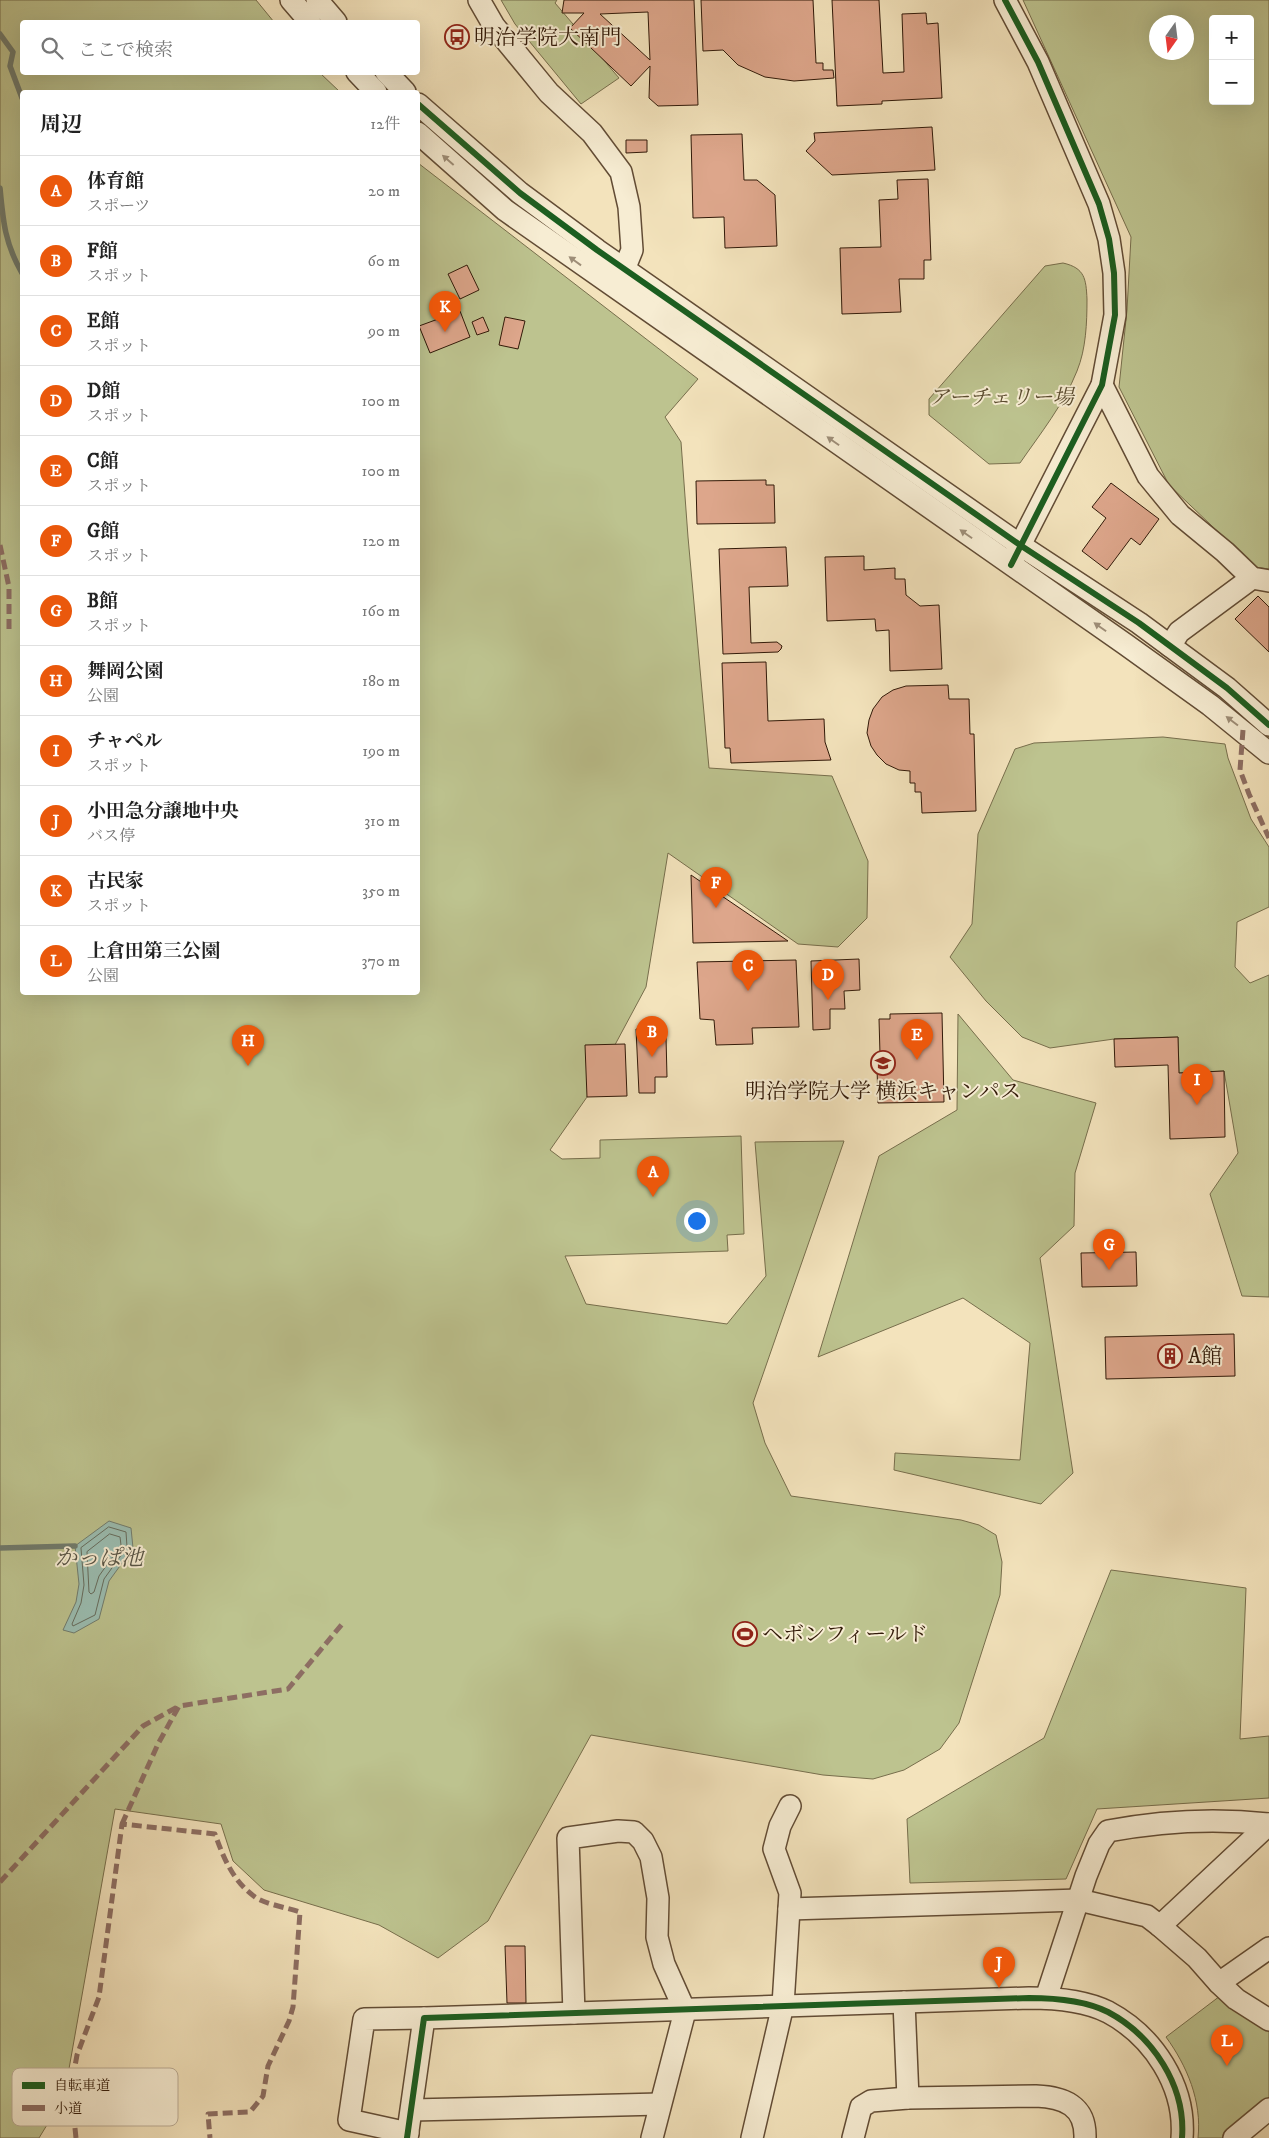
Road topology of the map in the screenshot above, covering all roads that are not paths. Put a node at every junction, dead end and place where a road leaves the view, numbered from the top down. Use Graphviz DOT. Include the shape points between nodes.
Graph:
graph roads {
  1 [pos="291,0"];
  2 [pos="317,0"];
  3 [pos="479,0"];
  4 [pos="1005,0"];
  5 [pos="308,20"];
  6 [pos="334,20"];
  7 [pos="360,75"];
  8 [pos="389,75"];
  9 [pos="374,90"];
  10 [pos="403,90"];
  11 [pos="420,106"];
  12 [pos="420,135"];
  13 [pos="625,270"];
  14 [pos="615,288"];
  15 [pos="1102,385"];
  16 [pos="1020,545"];
  17 [pos="1011,565"];
  18 [pos="1261,580"];
  19 [pos="1170,646"];
  20 [pos="1269,724"];
  21 [pos="1269,753"];
  22 [pos="790,1806"];
  23 [pos="1269,1824"];
  24 [pos="1079,1900"];
  25 [pos="789,1908"];
  26 [pos="1160,1926"];
  27 [pos="1269,1948"];
  28 [pos="1219,1983"];
  29 [pos="1046,1998"];
  30 [pos="904,2002"];
  31 [pos="783,2005"];
  32 [pos="685,2011"];
  33 [pos="574,2013"];
  34 [pos="424,2018"];
  35 [pos="1269,2020"];
  36 [pos="908,2098"];
  37 [pos="660,2104"];
  38 [pos="1269,2109"];
  39 [pos="412,2110"];
  40 [pos="407,2135"];
  41 [pos="652,2138"];
  42 [pos="752,2138"];
  43 [pos="853,2138"];
  44 [pos="1085,2138"];
  45 [pos="1182,2138"];
  46 [pos="1234,2138"];
  1 -- 5 [label="street"];
  2 -- 6 [label="street"];
  3 -- 13 [label="street" via="494,26 525,64 549,93 592,133 621,172 630,207 632,250"];
  4 -- 15 [label="street" via="1038,62 1099,204 1109,239 1115,315"];
  7 -- 9 [label="street"];
  8 -- 10 [label="street"];
  11 -- 13 [label="street" via="520,193"];
  14 -- 12 [label="street, one-way" via="505,210"];
  13 -- 14 [label="street"];
  13 -- 16 [label="street"];
  17 -- 14 [label="street, one-way"];
  15 -- 16 [label="street"];
  15 -- 18 [label="street" via="1148,476 1180,515"];
  16 -- 17 [label="street"];
  16 -- 19 [label="street"];
  21 -- 17 [label="street, one-way" via="1210,705"];
  18 -- 19 [label="street" via="1179,632"];
  19 -- 20 [label="street"];
  22 -- 25 [label="street" via="774,1849 790,1893"];
  23 -- 24 [label="street" via="1203,1821 1108,1831 1099,1844"];
  23 -- 26 [label="street"];
  24 -- 25 [label="street"];
  24 -- 26 [label="street" via="1147,1916"];
  24 -- 29 [label="street"];
  25 -- 31 [label="street"];
  26 -- 28 [label="street" via="1197,1958"];
  27 -- 28 [label="street"];
  28 -- 35 [label="street" via="1236,1999"];
  29 -- 30 [label="street"];
  29 -- 45 [label="street" via="1078,2002 1107,2012 1133,2029 1164,2064 1173,2081 1182,2117"];
  30 -- 31 [label="street"];
  30 -- 36 [label="street"];
  31 -- 32 [label="street"];
  31 -- 42 [label="street"];
  32 -- 33 [label="street"];
  32 -- 33 [label="street" via="664,1964 657,1938 658,1898 651,1857 634,1832 618,1831 568,1838"];
  32 -- 37 [label="street"];
  33 -- 34 [label="street"];
  34 -- 39 [label="street"];
  34 -- 40 [label="street" via="364,2018 349,2120"];
  36 -- 43 [label="street" via="871,2101 861,2107"];
  36 -- 44 [label="street" via="1052,2096 1076,2108"];
  37 -- 39 [label="street"];
  37 -- 41 [label="street"];
  38 -- 46 [label="street"];
  39 -- 40 [label="street"];
}
